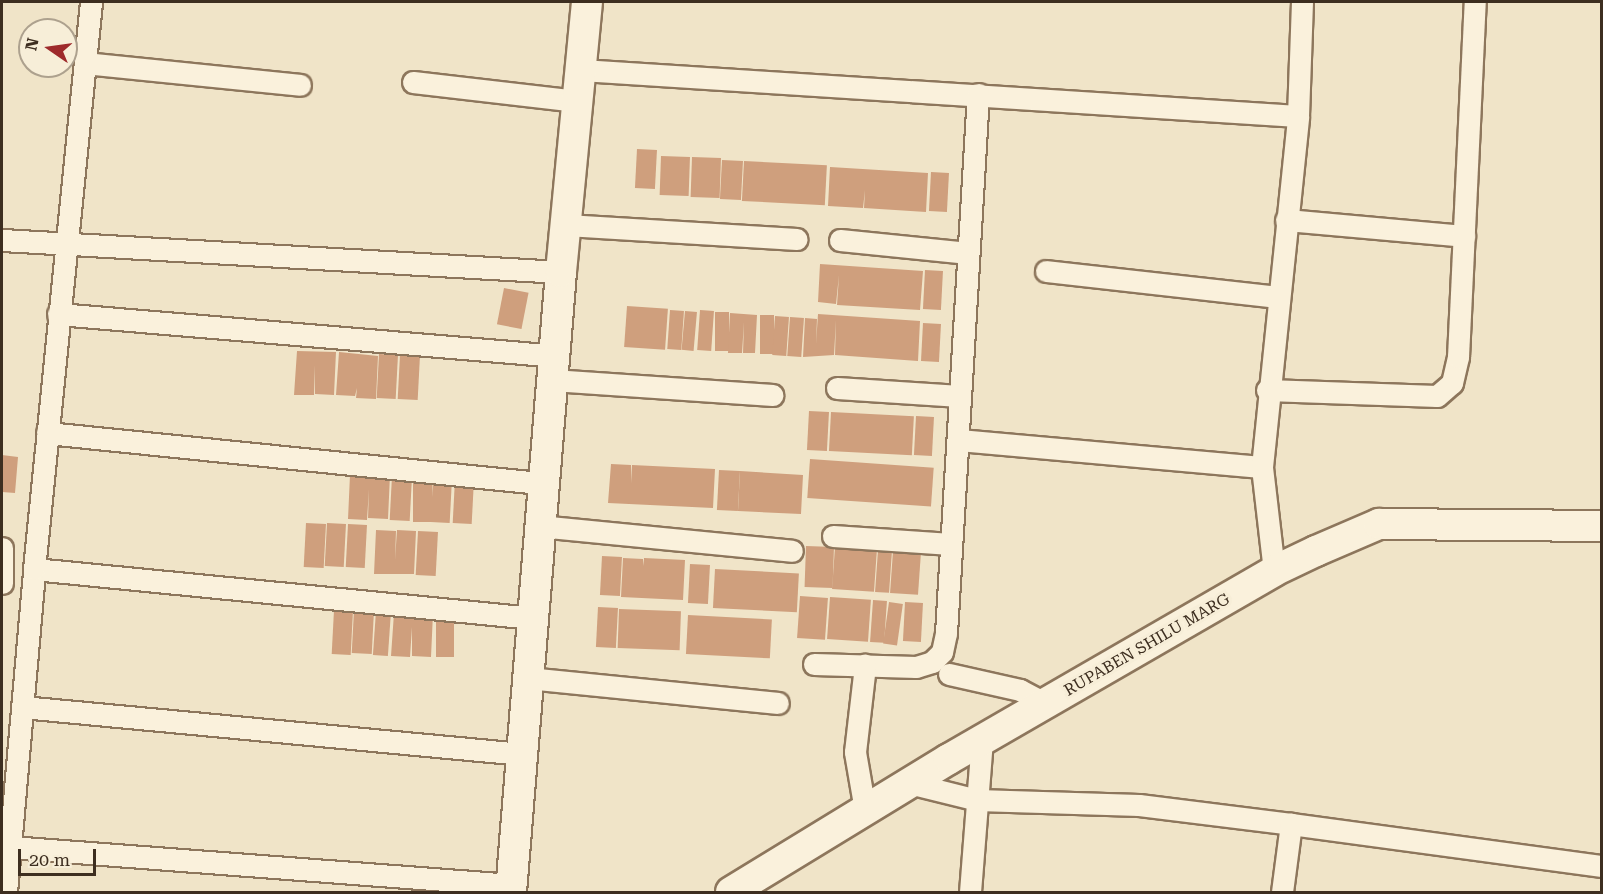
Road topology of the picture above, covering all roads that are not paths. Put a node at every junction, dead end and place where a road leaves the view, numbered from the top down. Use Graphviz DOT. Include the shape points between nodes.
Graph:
graph roads {
  1 [pos="91,2"];
  2 [pos="587,2"];
  3 [pos="1302,2"];
  4 [pos="1475,2"];
  5 [pos="85,63"];
  6 [pos="580,70"];
  7 [pos="412,82"];
  8 [pos="300,85"];
  9 [pos="978,94"];
  10 [pos="577,101"];
  11 [pos="1298,116"];
  12 [pos="1286,220"];
  13 [pos="566,225"];
  14 [pos="1464,236"];
  15 [pos="797,239"];
  16 [pos="2,240"];
  17 [pos="840,240"];
  18 [pos="65,244"];
  19 [pos="968,253"];
  20 [pos="1046,271"];
  21 [pos="561,272"];
  22 [pos="1277,297"];
  23 [pos="58,314"];
  24 [pos="553,368"];
  25 [pos="837,388"];
  26 [pos="1267,390"];
  27 [pos="772,395"];
  28 [pos="960,396"];
  29 [pos="47,433"];
  30 [pos="958,440"];
  31 [pos="1262,467"];
  32 [pos="543,483"];
  33 [pos="1602,525"];
  34 [pos="539,526"];
  35 [pos="833,536"];
  36 [pos="951,544"];
  37 [pos="2,548"];
  38 [pos="792,551"];
  39 [pos="34,569"];
  40 [pos="1274,571"];
  41 [pos="2,583"];
  42 [pos="532,618"];
  43 [pos="814,664"];
  44 [pos="865,665"];
  45 [pos="949,674"];
  46 [pos="528,678"];
  47 [pos="778,703"];
  48 [pos="1046,704"];
  49 [pos="22,707"];
  50 [pos="982,740"];
  51 [pos="522,754"];
  52 [pos="909,783"];
  53 [pos="977,800"];
  54 [pos="865,810"];
  55 [pos="1291,824"];
  56 [pos="10,846"];
  57 [pos="1602,866"];
  58 [pos="511,889"];
  59 [pos="740,890"];
  60 [pos="6,892"];
  61 [pos="970,892"];
  62 [pos="1282,892"];
  1 -- 5 [label="street"];
  2 -- 6 [label="street"];
  3 -- 11 [label="street"];
  4 -- 14 [label="street"];
  5 -- 8 [label="street"];
  5 -- 18 [label="street"];
  6 -- 9 [label="street"];
  6 -- 10 [label="street"];
  7 -- 10 [label="street"];
  9 -- 11 [label="street"];
  9 -- 19 [label="street"];
  10 -- 13 [label="street"];
  11 -- 12 [label="street"];
  12 -- 14 [label="street"];
  12 -- 22 [label="street"];
  13 -- 15 [label="street"];
  13 -- 21 [label="street"];
  14 -- 26 [label="street" via="1458,357 1452,383 1437,396"];
  16 -- 18 [label="street"];
  17 -- 19 [label="street"];
  18 -- 21 [label="street"];
  18 -- 23 [label="street"];
  19 -- 28 [label="street"];
  20 -- 22 [label="street"];
  21 -- 24 [label="street"];
  22 -- 26 [label="street"];
  23 -- 24 [label="street"];
  23 -- 29 [label="street"];
  24 -- 27 [label="street"];
  24 -- 32 [label="street"];
  25 -- 28 [label="street"];
  26 -- 31 [label="street"];
  28 -- 30 [label="street"];
  29 -- 32 [label="street"];
  29 -- 39 [label="street"];
  30 -- 31 [label="street"];
  30 -- 36 [label="street"];
  31 -- 40 [label="street"];
  32 -- 34 [label="street"];
  33 -- 40 [label="street, RUPABEN SHILU MARG" via="1379,524"];
  34 -- 38 [label="street"];
  34 -- 42 [label="street"];
  35 -- 36 [label="street"];
  36 -- 44 [label="street" via="942,652 932,662 916,667"];
  37 -- 41 [label="street"];
  39 -- 42 [label="street"];
  39 -- 49 [label="street"];
  40 -- 48 [label="street, RUPABEN SHILU MARG"];
  42 -- 46 [label="street"];
  43 -- 44 [label="street"];
  44 -- 54 [label="street" via="855,752"];
  45 -- 48 [label="street" via="1020,690"];
  46 -- 47 [label="street"];
  46 -- 51 [label="street"];
  48 -- 50 [label="street, RUPABEN SHILU MARG"];
  49 -- 51 [label="street"];
  49 -- 56 [label="street"];
  50 -- 52 [label="street, RUPABEN SHILU MARG"];
  50 -- 53 [label="street"];
  51 -- 58 [label="street"];
  52 -- 53 [label="street"];
  52 -- 54 [label="street, RUPABEN SHILU MARG"];
  53 -- 55 [label="street" via="1139,805"];
  53 -- 61 [label="street"];
  54 -- 59 [label="street, RUPABEN SHILU MARG"];
  55 -- 57 [label="street"];
  55 -- 62 [label="street"];
  56 -- 58 [label="street"];
  56 -- 60 [label="street"];
}
